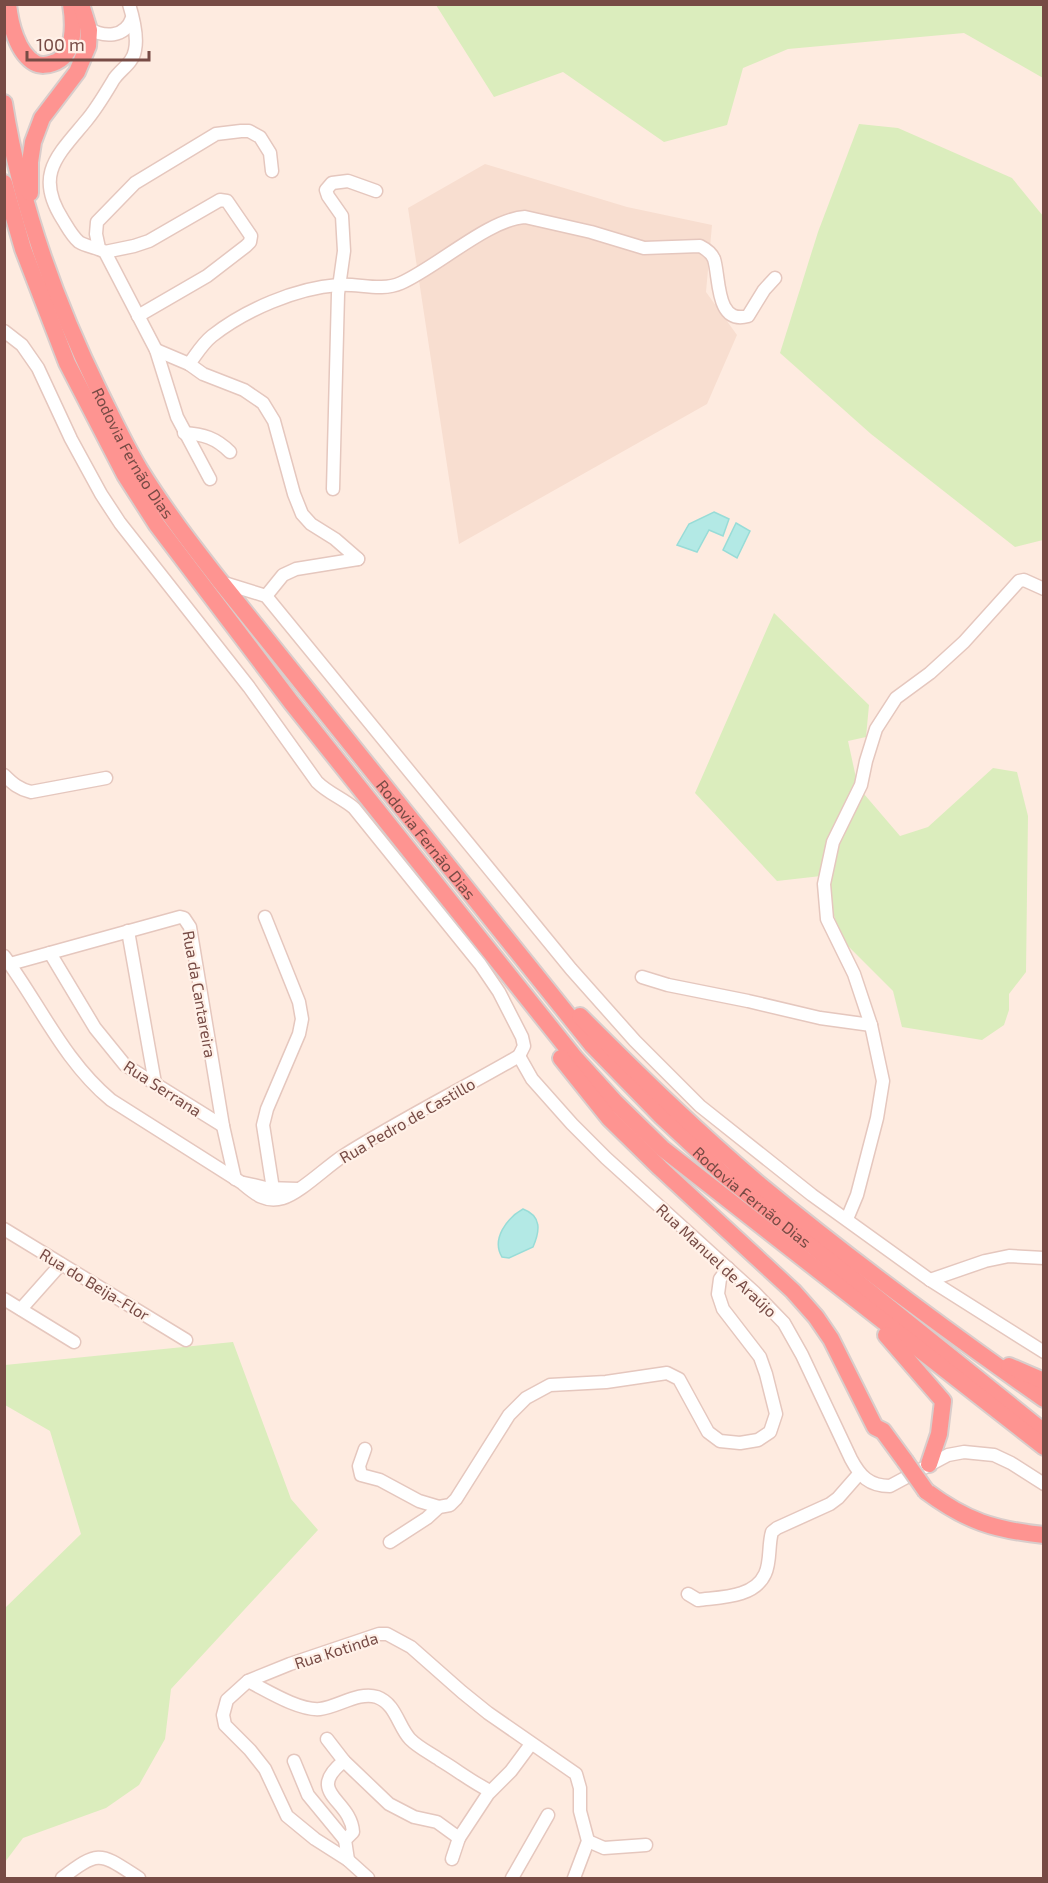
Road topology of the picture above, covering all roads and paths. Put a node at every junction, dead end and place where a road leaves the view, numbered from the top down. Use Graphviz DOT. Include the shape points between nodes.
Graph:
graph roads {
  1 [pos="8,4"];
  2 [pos="71,4"];
  3 [pos="81,4"];
  4 [pos="129,4"];
  5 [pos="132,18"];
  6 [pos="88,28"];
  7 [pos="4,103"];
  8 [pos="272,171"];
  9 [pos="4,183"];
  10 [pos="376,191"];
  11 [pos="27,209"];
  12 [pos="102,250"];
  13 [pos="775,278"];
  14 [pos="340,284"];
  15 [pos="138,316"];
  16 [pos="4,331"];
  17 [pos="156,350"];
  18 [pos="189,364"];
  19 [pos="184,433"];
  20 [pos="230,452"];
  21 [pos="210,479"];
  22 [pos="333,489"];
  23 [pos="220,581"];
  24 [pos="1044,589"];
  25 [pos="266,596"];
  26 [pos="4,775"];
  27 [pos="106,778"];
  28 [pos="450,901"];
  29 [pos="265,917"];
  30 [pos="128,931"];
  31 [pos="50,954"];
  32 [pos="7,960"];
  33 [pos="525,962"];
  34 [pos="642,977"];
  35 [pos="871,1025"];
  36 [pos="519,1056"];
  37 [pos="563,1060"];
  38 [pos="155,1083"];
  39 [pos="628,1114"];
  40 [pos="223,1126"];
  41 [pos="239,1181"];
  42 [pos="273,1189"];
  43 [pos="298,1189"];
  44 [pos="847,1220"];
  45 [pos="4,1229"];
  46 [pos="1044,1258"];
  47 [pos="62,1264"];
  48 [pos="728,1268"];
  49 [pos="930,1280"];
  50 [pos="4,1299"];
  51 [pos="858,1303"];
  52 [pos="21,1309"];
  53 [pos="186,1340"];
  54 [pos="74,1342"];
  55 [pos="1044,1352"];
  56 [pos="989,1360"];
  57 [pos="1044,1381"];
  58 [pos="1044,1399"];
  59 [pos="1044,1432"];
  60 [pos="1044,1448"];
  61 [pos="365,1449"];
  62 [pos="929,1464"];
  63 [pos="859,1474"];
  64 [pos="1044,1484"];
  65 [pos="439,1508"];
  66 [pos="1044,1534"];
  67 [pos="390,1542"];
  68 [pos="688,1594"];
  69 [pos="248,1681"];
  70 [pos="327,1739"];
  71 [pos="531,1744"];
  72 [pos="294,1761"];
  73 [pos="344,1761"];
  74 [pos="490,1791"];
  75 [pos="548,1815"];
  76 [pos="459,1838"];
  77 [pos="345,1840"];
  78 [pos="588,1841"];
  79 [pos="646,1845"];
  80 [pos="452,1859"];
  81 [pos="348,1860"];
  82 [pos="62,1878"];
  83 [pos="139,1878"];
  84 [pos="368,1878"];
  85 [pos="514,1878"];
  86 [pos="574,1878"];
  1 -- 2 [label="highway" via="12,25 25,53 36,64 46,65 57,62 69,47"];
  3 -- 6 [label="highway"];
  4 -- 5 [label="street"];
  5 -- 6 [label="street" via="127,28 114,34 98,34"];
  5 -- 12 [label="street" via="136,42 133,57 55,160 49,177 52,201 72,235 84,245"];
  6 -- 11 [label="highway" via="84,58 42,118 33,142"];
  7 -- 11 [label="highway, Rodovia Fernão Dias"];
  8 -- 12 [label="street" via="270,153 261,137 241,130 216,134 135,183 97,222 96,234"];
  9 -- 28 [label="highway, Rodovia Fernão Dias" via="23,249 63,352 125,476 157,525 291,702"];
  10 -- 14 [label="street" via="343,180 332,183 327,190 342,216"];
  11 -- 23 [label="highway, Rodovia Fernão Dias" via="81,356 112,417 170,516"];
  12 -- 15 [label="street"];
  12 -- 15 [label="street" via="149,241 220,200 227,201 251,236 246,246 207,276"];
  13 -- 14 [label="street" via="748,316 741,318 723,304 714,258 700,246 644,248 525,218 503,222 393,286"];
  14 -- 18 [label="street" via="294,293 259,308 212,336"];
  14 -- 22 [label="street"];
  15 -- 17 [label="street"];
  16 -- 36 [label="street" via="21,345 38,368 71,439 120,523 249,687 317,782 354,808 480,964 522,1037 524,1046"];
  17 -- 18 [label="street"];
  17 -- 19 [label="street"];
  18 -- 25 [label="street" via="262,403 274,421 302,514 358,559 296,569 284,575"];
  19 -- 20 [label="street" via="208,436"];
  19 -- 21 [label="street"];
  23 -- 25 [label="street"];
  23 -- 33 [label="highway, Rodovia Fernão Dias"];
  24 -- 35 [label="street" via="1019,581 964,642 896,698 876,729 861,785 833,842 824,884 827,919 854,974"];
  25 -- 44 [label="street" via="634,1041 700,1106"];
  26 -- 27 [label="street" via="14,785 31,792"];
  28 -- 37 [label="highway" via="488,966"];
  28 -- 39 [label="highway, Rodovia Fernão Dias" via="575,1058"];
  29 -- 42 [label="street" via="302,1019 263,1125"];
  30 -- 31 [label="street, Rua da Cantareira"];
  30 -- 38 [label="street"];
  30 -- 40 [label="street, Rua da Cantareira" via="180,917 188,922"];
  31 -- 32 [label="street, Rua da Cantareira"];
  31 -- 38 [label="street, Rua Serrana" via="116,1055 130,1070"];
  32 -- 41 [label="street" via="56,1038 95,1087"];
  33 -- 56 [label="highway" via="759,1184 899,1295"];
  33 -- 59 [label="highway, Rodovia Fernão Dias" via="591,1045 723,1174"];
  34 -- 35 [label="street" via="820,1018"];
  35 -- 44 [label="street" via="883,1091"];
  36 -- 43 [label="street, Rua Pedro de Castillo" via="344,1155"];
  36 -- 48 [label="street, Rua Manuel de Araújo" via="532,1079 572,1124"];
  37 -- 39 [label="highway"];
  37 -- 66 [label="highway, bridge" via="609,1118 816,1317 831,1339 874,1427 883,1431 926,1491 975,1521 1020,1533"];
  38 -- 40 [label="street, Rua Serrana"];
  39 -- 51 [label="highway, Rodovia Fernão Dias" via="662,1148"];
  40 -- 41 [label="street, Rua da Cantareira"];
  41 -- 42 [label="street"];
  41 -- 43 [label="street, Rua Pedro de Castillo" via="255,1195 274,1200"];
  42 -- 43 [label="street"];
  44 -- 49 [label="street"];
  45 -- 47 [label="street, Rua do Beija-Flor"];
  46 -- 49 [label="street" via="1009,1256"];
  47 -- 52 [label="street"];
  47 -- 53 [label="street, Rua do Beija-Flor"];
  48 -- 63 [label="street, Rua Manuel de Araújo" via="784,1323"];
  48 -- 65 [label="street" via="720,1279 718,1294 723,1309 759,1357 766,1374 776,1414 770,1432 758,1440 720,1441 708,1432 679,1379 667,1373 550,1385 526,1398 509,1415 456,1499"];
  49 -- 55 [label="street"];
  50 -- 52 [label="street"];
  51 -- 60 [label="highway, Rodovia Fernão Dias"];
  51 -- 62 [label="highway" via="943,1401 939,1434"];
  52 -- 54 [label="street"];
  56 -- 57 [label="highway"];
  56 -- 58 [label="highway"];
  61 -- 65 [label="street" via="359,1466 361,1475"];
  62 -- 63 [label="street" via="890,1486 873,1484"];
  62 -- 64 [label="street" via="964,1452 994,1455"];
  63 -- 68 [label="street" via="830,1504 772,1532 765,1574 752,1589 698,1600"];
  65 -- 67 [label="street"];
  69 -- 71 [label="street, Rua Kotinda" via="387,1634 411,1647"];
  69 -- 74 [label="street" via="310,1709 336,1705 361,1695 377,1697 395,1712 403,1730 420,1747"];
  69 -- 81 [label="street, Rua Kotinda" via="224,1704 225,1725 265,1769 287,1816"];
  70 -- 73 [label="street"];
  71 -- 74 [label="street"];
  71 -- 78 [label="street, Rua Kotinda" via="576,1774"];
  72 -- 77 [label="street" via="308,1795"];
  73 -- 76 [label="street" via="390,1804 414,1817 437,1822"];
  73 -- 77 [label="street" via="334,1769 327,1788 351,1821 353,1832"];
  74 -- 76 [label="street"];
  75 -- 85 [label="street"];
  76 -- 80 [label="street"];
  77 -- 81 [label="street"];
  78 -- 79 [label="street" via="604,1848"];
  78 -- 86 [label="street"];
  81 -- 84 [label="street, Rua Kotinda"];
  82 -- 83 [label="street" via="85,1860 96,1857 114,1862"];
}
